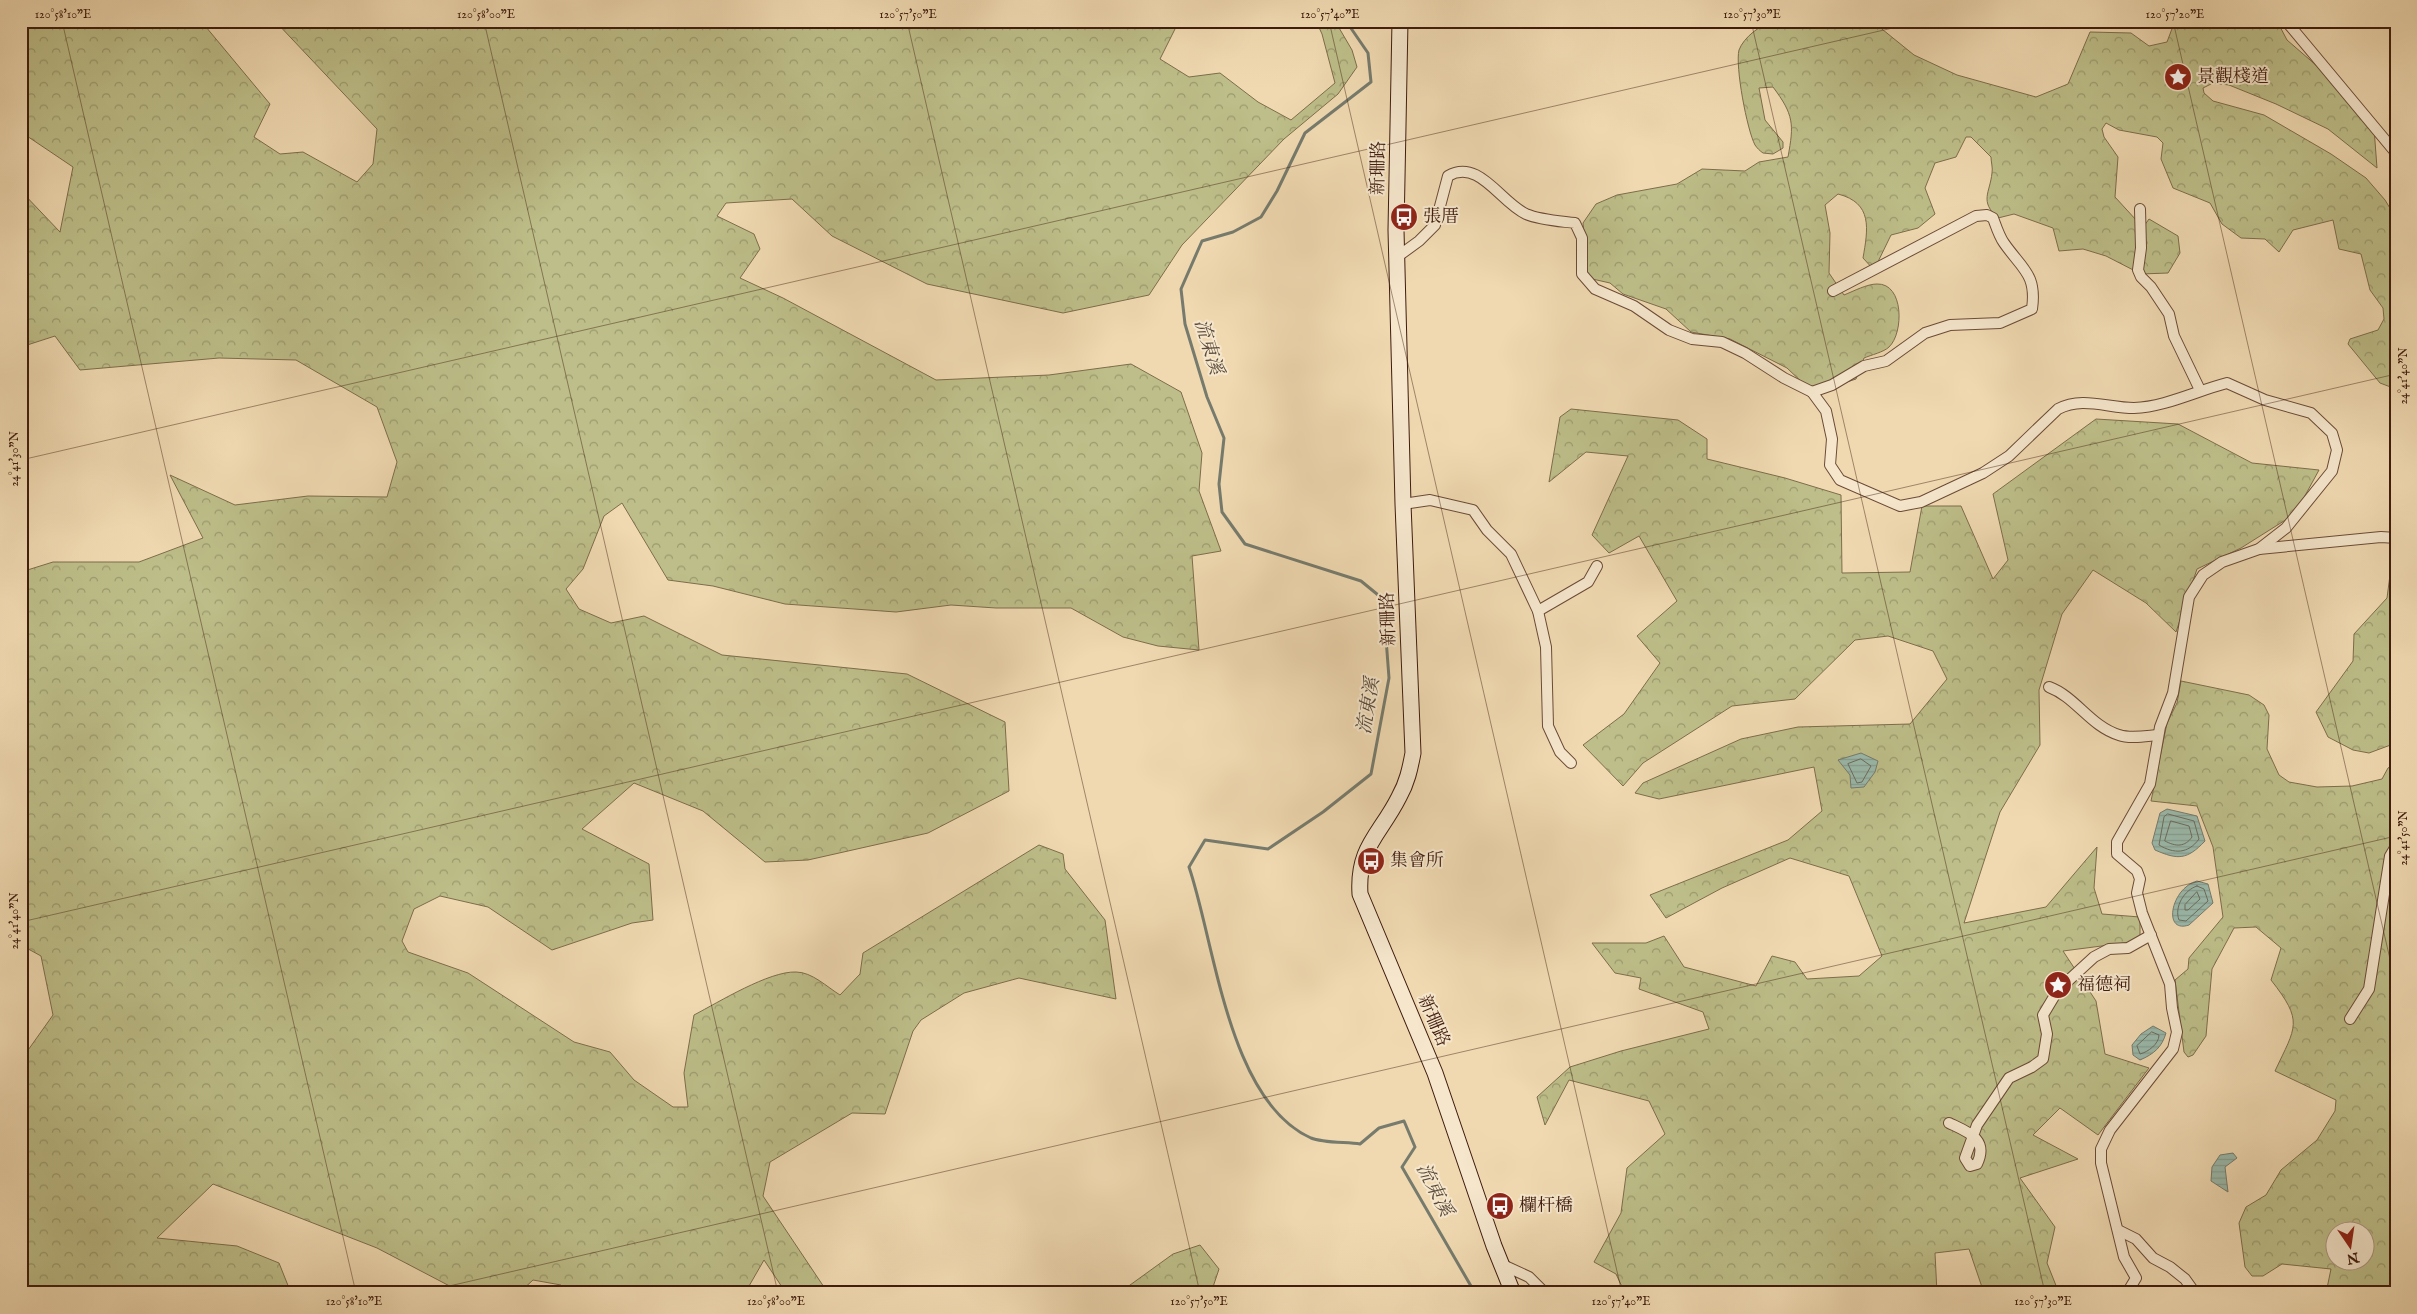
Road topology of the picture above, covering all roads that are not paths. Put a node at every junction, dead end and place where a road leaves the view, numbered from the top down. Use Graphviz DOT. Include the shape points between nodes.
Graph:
graph roads {
  1 [pos="1400,21"];
  2 [pos="2286,21"];
  3 [pos="2396,153"];
  4 [pos="2140,209"];
  5 [pos="1397,257"];
  6 [pos="1833,291"];
  7 [pos="2200,390"];
  8 [pos="1812,392"];
  9 [pos="1403,504"];
  10 [pos="2396,538"];
  11 [pos="2258,549"];
  12 [pos="1597,566"];
  13 [pos="1538,611"];
  14 [pos="2049,687"];
  15 [pos="2158,735"];
  16 [pos="1571,763"];
  17 [pos="2396,846"];
  18 [pos="2151,935"];
  19 [pos="2350,1019"];
  20 [pos="1949,1123"];
  21 [pos="2120,1231"];
  22 [pos="1503,1265"];
  23 [pos="1513,1293"];
  24 [pos="1545,1293"];
  25 [pos="2127,1293"];
  26 [pos="2195,1293"];
  1 -- 5 [label="street, 新珊路"];
  2 -- 3 [label="street"];
  4 -- 7 [label="street" via="2138,270 2168,314 2174,336"];
  5 -- 8 [label="street" via="1435,225 1448,176 1456,171 1471,172 1527,214 1575,223 1582,238 1582,274 1596,289 1634,306 1669,330 1692,339 1722,342 1746,353"];
  5 -- 9 [label="street, 新珊路"];
  6 -- 8 [label="street" via="1976,216 1987,215 1993,218 2003,241 2030,276 2034,297 2032,309 2000,323 1950,325 1925,333 1886,361 1864,366 1832,385"];
  7 -- 8 [label="street" via="2159,404 2133,408 2080,402 2067,404 2009,456 1983,473 1921,502 1900,506 1840,480 1830,465 1832,439 1826,411"];
  7 -- 11 [label="street" via="2226,383 2265,400 2311,413 2336,440 2332,471 2286,528"];
  9 -- 13 [label="street" via="1430,500 1473,510 1511,554"];
  9 -- 22 [label="street, 新珊路" via="1413,753 1409,775 1399,798 1362,858 1358,874 1360,894 1435,1074"];
  10 -- 11 [label="street"];
  11 -- 15 [label="street" via="2222,562 2195,584 2189,597 2173,693"];
  12 -- 13 [label="street" via="1588,582"];
  13 -- 16 [label="street" via="1546,648 1548,726 1560,752"];
  14 -- 15 [label="street" via="2070,698 2096,724 2120,736"];
  15 -- 18 [label="street" via="2150,784 2117,842 2117,854 2140,879 2137,893"];
  17 -- 19 [label="street" via="2390,856 2369,989"];
  18 -- 20 [label="street" via="2128,948 2109,949 2094,957 2058,990 2043,1015 2047,1034 2043,1059 2009,1078 1974,1134"];
  18 -- 21 [label="street" via="2170,984 2177,1032 2173,1050 2110,1130 2101,1149 2101,1163"];
  21 -- 25 [label="street" via="2124,1257 2136,1278"];
  21 -- 26 [label="street" via="2136,1239 2153,1258 2186,1279"];
  22 -- 23 [label="street, 新珊路"];
  22 -- 24 [label="street" via="1529,1277"];
}
